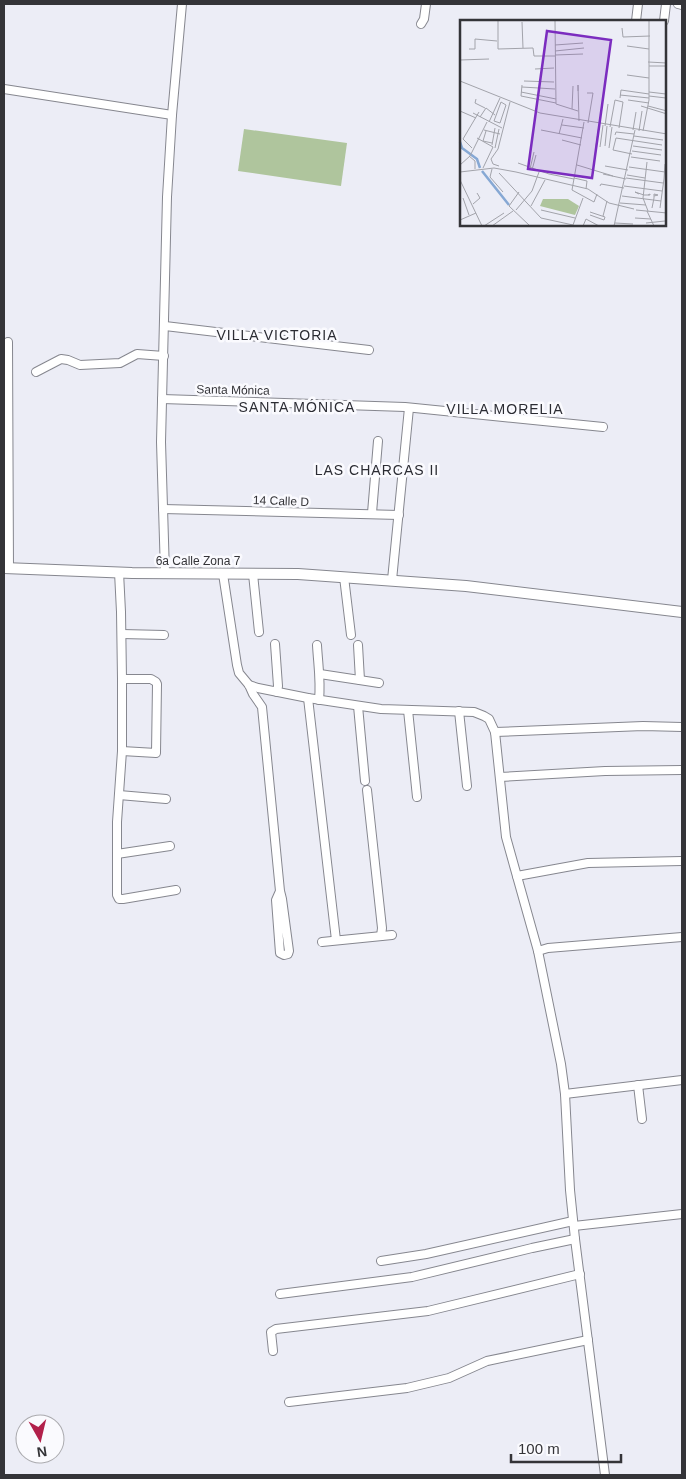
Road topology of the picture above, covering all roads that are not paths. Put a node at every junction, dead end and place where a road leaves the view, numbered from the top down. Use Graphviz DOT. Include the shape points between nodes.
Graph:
graph roads {
  1 [pos="182,4"];
  2 [pos="426,4"];
  3 [pos="638,4"];
  4 [pos="666,4"];
  5 [pos="678,4"];
  6 [pos="682,5"];
  7 [pos="636,20"];
  8 [pos="664,20"];
  9 [pos="421,24"];
  10 [pos="4,89"];
  11 [pos="172,115"];
  12 [pos="165,326"];
  13 [pos="8,342"];
  14 [pos="369,350"];
  15 [pos="164,356"];
  16 [pos="36,372"];
  17 [pos="162,399"];
  18 [pos="409,408"];
  19 [pos="603,427"];
  20 [pos="378,441"];
  21 [pos="163,509"];
  22 [pos="372,513"];
  23 [pos="399,515"];
  24 [pos="6,568"];
  25 [pos="119,572"];
  26 [pos="165,573"];
  27 [pos="223,574"];
  28 [pos="253,574"];
  29 [pos="344,577"];
  30 [pos="392,580"];
  31 [pos="682,612"];
  32 [pos="259,632"];
  33 [pos="122,634"];
  34 [pos="164,635"];
  35 [pos="351,635"];
  36 [pos="275,644"];
  37 [pos="317,645"];
  38 [pos="358,645"];
  39 [pos="320,674"];
  40 [pos="122,679"];
  41 [pos="360,680"];
  42 [pos="378,683"];
  43 [pos="249,685"];
  44 [pos="277,692"];
  45 [pos="308,698"];
  46 [pos="319,700"];
  47 [pos="358,706"];
  48 [pos="408,710"];
  49 [pos="459,711"];
  50 [pos="682,728"];
  51 [pos="495,732"];
  52 [pos="122,751"];
  53 [pos="682,770"];
  54 [pos="500,776"];
  55 [pos="365,781"];
  56 [pos="467,786"];
  57 [pos="367,790"];
  58 [pos="119,795"];
  59 [pos="417,798"];
  60 [pos="166,799"];
  61 [pos="170,846"];
  62 [pos="117,854"];
  63 [pos="682,861"];
  64 [pos="517,876"];
  65 [pos="176,890"];
  66 [pos="280,891"];
  67 [pos="392,935"];
  68 [pos="382,936"];
  69 [pos="682,937"];
  70 [pos="336,940"];
  71 [pos="322,942"];
  72 [pos="538,951"];
  73 [pos="682,1080"];
  74 [pos="638,1085"];
  75 [pos="565,1094"];
  76 [pos="642,1119"];
  77 [pos="682,1214"];
  78 [pos="573,1224"];
  79 [pos="575,1239"];
  80 [pos="381,1261"];
  81 [pos="580,1274"];
  82 [pos="280,1294"];
  83 [pos="588,1340"];
  84 [pos="273,1351"];
  85 [pos="289,1402"];
  86 [pos="605,1475"];
  1 -- 11 [label="street"];
  2 -- 9 [label="street"];
  3 -- 7 [label="street"];
  4 -- 8 [label="street"];
  5 -- 6 [label="street"];
  10 -- 11 [label="street"];
  11 -- 12 [label="street"];
  12 -- 14 [label="street"];
  12 -- 15 [label="street"];
  13 -- 24 [label="street"];
  15 -- 16 [label="street" via="137,354 120,363 80,365 60,359"];
  15 -- 17 [label="street"];
  17 -- 18 [label="street, Santa Mónica"];
  17 -- 21 [label="street"];
  18 -- 19 [label="street, Santa Mónica"];
  18 -- 23 [label="street"];
  20 -- 22 [label="street"];
  21 -- 22 [label="street, 14 Calle D"];
  21 -- 26 [label="street"];
  22 -- 23 [label="street, 14 Calle D"];
  23 -- 30 [label="street"];
  24 -- 25 [label="street, 6a Calle Zona 7"];
  25 -- 26 [label="street, 6a Calle Zona 7"];
  25 -- 33 [label="street"];
  26 -- 27 [label="street, 6a Calle Zona 7"];
  27 -- 28 [label="street, 6a Calle Zona 7"];
  27 -- 43 [label="street" via="237,665"];
  28 -- 29 [label="street, 6a Calle Zona 7"];
  28 -- 32 [label="street"];
  29 -- 30 [label="street, 6a Calle Zona 7"];
  29 -- 35 [label="street"];
  30 -- 31 [label="street, 6a Calle Zona 7"];
  33 -- 34 [label="street"];
  33 -- 40 [label="street"];
  36 -- 44 [label="street"];
  37 -- 39 [label="street"];
  38 -- 41 [label="street"];
  39 -- 41 [label="street"];
  39 -- 46 [label="street"];
  40 -- 52 [label="street"];
  40 -- 52 [label="street" via="151,679 157,684 156,753"];
  41 -- 42 [label="street"];
  43 -- 44 [label="street"];
  43 -- 66 [label="street" via="262,707"];
  44 -- 45 [label="street"];
  45 -- 46 [label="street"];
  45 -- 70 [label="street"];
  46 -- 47 [label="street"];
  47 -- 48 [label="street"];
  47 -- 55 [label="street"];
  48 -- 49 [label="street"];
  48 -- 59 [label="street"];
  49 -- 51 [label="street" via="484,716"];
  49 -- 56 [label="street"];
  50 -- 51 [label="street" via="643,726"];
  51 -- 54 [label="street"];
  52 -- 58 [label="street"];
  53 -- 54 [label="street"];
  54 -- 64 [label="street" via="505,830"];
  57 -- 68 [label="street"];
  58 -- 60 [label="street"];
  58 -- 62 [label="street"];
  61 -- 62 [label="street"];
  62 -- 65 [label="street" via="116,888 119,898 123,900"];
  63 -- 64 [label="street" via="588,863"];
  64 -- 72 [label="street"];
  66 -- 66 [label="street" via="276,900 280,953 284,955 289,951"];
  67 -- 68 [label="street"];
  68 -- 70 [label="street"];
  69 -- 72 [label="street"];
  70 -- 71 [label="street"];
  72 -- 75 [label="street"];
  73 -- 74 [label="street"];
  74 -- 75 [label="street"];
  74 -- 76 [label="street"];
  75 -- 78 [label="street"];
  77 -- 78 [label="street"];
  78 -- 79 [label="street"];
  78 -- 80 [label="street"];
  79 -- 81 [label="street"];
  79 -- 82 [label="street" via="412,1277"];
  81 -- 83 [label="street"];
  81 -- 84 [label="street" via="428,1311 276,1329 271,1332"];
  83 -- 85 [label="street" via="487,1361 449,1378 407,1388"];
  83 -- 86 [label="street"];
}
